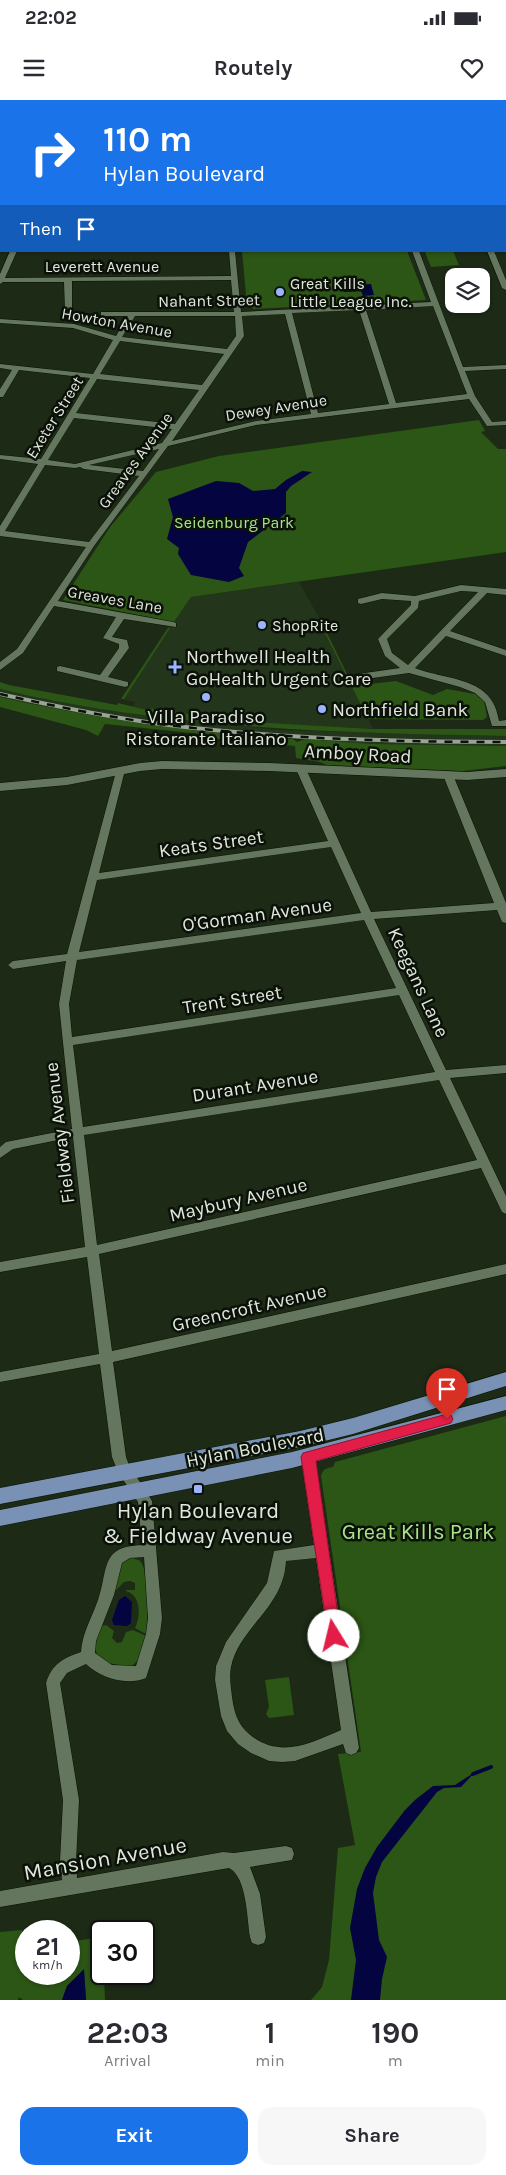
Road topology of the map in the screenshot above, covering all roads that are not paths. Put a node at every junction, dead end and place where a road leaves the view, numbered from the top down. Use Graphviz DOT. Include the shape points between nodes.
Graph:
graph roads {
  1 [pos="14,252"];
  2 [pos="232,252"];
  3 [pos="415,252"];
  4 [pos="490,252"];
  5 [pos="234,278"];
  6 [pos="0,280"];
  7 [pos="68,280"];
  8 [pos="506,288"];
  9 [pos="435,304"];
  10 [pos="68,308"];
  11 [pos="362,308"];
  12 [pos="288,312"];
  13 [pos="104,314"];
  14 [pos="238,314"];
  15 [pos="132,315"];
  16 [pos="0,321"];
  17 [pos="118,339"];
  18 [pos="230,352"];
  19 [pos="0,366"];
  20 [pos="506,367"];
  21 [pos="17,368"];
  22 [pos="460,369"];
  23 [pos="96,376"];
  24 [pos="205,388"];
  25 [pos="0,395"];
  26 [pos="471,396"];
  27 [pos="392,406"];
  28 [pos="72,415"];
  29 [pos="315,416"];
  30 [pos="506,423"];
  31 [pos="178,427"];
  32 [pos="165,445"];
  33 [pos="0,457"];
  34 [pos="42,462"];
  35 [pos="75,466"];
  36 [pos="145,474"];
  37 [pos="0,533"];
  38 [pos="91,545"];
  39 [pos="486,589"];
  40 [pos="506,592"];
  41 [pos="416,599"];
  42 [pos="361,601"];
  43 [pos="52,603"];
  44 [pos="121,616"];
  45 [pos="173,625"];
  46 [pos="444,632"];
  47 [pos="506,653"];
  48 [pos="0,667"];
  49 [pos="60,669"];
  50 [pos="408,670"];
  51 [pos="358,677"];
  52 [pos="102,679"];
  53 [pos="125,684"];
  54 [pos="506,723"];
  55 [pos="301,769"];
  56 [pos="120,770"];
  57 [pos="506,772"];
  58 [pos="448,775"];
  59 [pos="0,787"];
  60 [pos="335,843"];
  61 [pos="92,877"];
  62 [pos="504,906"];
  63 [pos="367,916"];
  64 [pos="506,919"];
  65 [pos="72,957"];
  66 [pos="13,965"];
  67 [pos="403,991"];
  68 [pos="67,1042"];
  69 [pos="506,1069"];
  70 [pos="442,1075"];
  71 [pos="78,1132"];
  72 [pos="5,1145"];
  73 [pos="0,1154"];
  74 [pos="484,1163"];
  75 [pos="506,1209"];
  76 [pos="92,1251"];
  77 [pos="0,1267"];
  78 [pos="506,1269"];
  79 [pos="106,1358"];
  80 [pos="0,1377"];
  81 [pos="506,1379"];
  82 [pos="506,1403"];
  83 [pos="308,1457"];
  84 [pos="126,1472"];
  85 [pos="138,1491"];
  86 [pos="0,1496"];
  87 [pos="0,1518"];
  88 [pos="148,1551"];
  89 [pos="321,1551"];
  90 [pos="88,1656"];
  91 [pos="286,1854"];
  92 [pos="234,1861"];
  93 [pos="70,1886"];
  94 [pos="0,1899"];
  95 [pos="258,1937"];
  1 -- 6 [label="street"];
  2 -- 5 [label="street, Greaves Avenue"];
  3 -- 9 [label="street"];
  4 -- 8 [label="street"];
  5 -- 7 [label="street, Leverett Avenue"];
  5 -- 14 [label="street, Greaves Avenue"];
  6 -- 7 [label="street, Leverett Avenue"];
  7 -- 10 [label="street"];
  9 -- 11 [label="street, Nahant Street"];
  9 -- 22 [label="street"];
  11 -- 12 [label="street, Nahant Street"];
  11 -- 27 [label="street"];
  12 -- 14 [label="street, Nahant Street"];
  12 -- 29 [label="street"];
  13 -- 15 [label="street, Nahant Street"];
  14 -- 15 [label="street, Nahant Street"];
  14 -- 18 [label="street, Greaves Avenue" via="240,336"];
  15 -- 17 [label="street, Exeter Street"];
  16 -- 17 [label="street, Howton Avenue" via="74,326"];
  17 -- 18 [label="street, Howton Avenue"];
  17 -- 23 [label="street, Exeter Street"];
  18 -- 24 [label="street, Greaves Avenue"];
  19 -- 21 [label="street"];
  20 -- 22 [label="street"];
  21 -- 23 [label="street"];
  21 -- 25 [label="street"];
  22 -- 26 [label="street"];
  23 -- 24 [label="street"];
  23 -- 28 [label="street, Exeter Street"];
  24 -- 31 [label="street, Greaves Avenue"];
  26 -- 27 [label="street, Dewey Avenue"];
  26 -- 30 [label="street" via="490,424"];
  27 -- 29 [label="street, Dewey Avenue"];
  28 -- 31 [label="street"];
  28 -- 34 [label="street, Exeter Street"];
  29 -- 32 [label="street, Dewey Avenue" via="256,423"];
  31 -- 32 [label="street, Greaves Avenue"];
  32 -- 35 [label="street, Dewey Avenue"];
  32 -- 36 [label="street, Greaves Avenue"];
  33 -- 34 [label="street, Dewey Avenue"];
  34 -- 35 [label="street, Dewey Avenue"];
  34 -- 37 [label="street, Exeter Street"];
  35 -- 36 [label="street"];
  36 -- 38 [label="street, Greaves Avenue"];
  37 -- 38 [label="street"];
  38 -- 43 [label="street, Greaves Avenue"];
  39 -- 40 [label="street"];
  39 -- 41 [label="street" via="461,588"];
  39 -- 46 [label="street"];
  41 -- 42 [label="street" via="382,596"];
  41 -- 50 [label="street" via="415,606 382,639 396,665"];
  43 -- 44 [label="street, Greaves Lane"];
  43 -- 48 [label="street, Greaves Avenue" via="20,651"];
  44 -- 45 [label="street, Greaves Lane"];
  44 -- 52 [label="street" via="107,638 124,642 124,648"];
  46 -- 47 [label="street"];
  46 -- 50 [label="street"];
  49 -- 52 [label="street"];
  50 -- 51 [label="street"];
  50 -- 54 [label="street" via="478,692 489,701 495,724"];
  52 -- 53 [label="street"];
  55 -- 56 [label="main road, Amboy Road" via="162,765"];
  55 -- 58 [label="main road, Amboy Road"];
  55 -- 60 [label="street, Keegans Lane"];
  56 -- 59 [label="main road, Amboy Road" via="67,781"];
  56 -- 61 [label="street, Fieldway Avenue"];
  57 -- 58 [label="main road, Amboy Road"];
  58 -- 62 [label="street"];
  60 -- 61 [label="street, Keats Street"];
  60 -- 63 [label="street, Keegans Lane"];
  61 -- 65 [label="street, Fieldway Avenue"];
  62 -- 63 [label="street, O'Gorman Avenue"];
  62 -- 64 [label="street"];
  63 -- 65 [label="street, O'Gorman Avenue"];
  63 -- 67 [label="street, Keegans Lane"];
  65 -- 66 [label="street, O'Gorman Avenue"];
  65 -- 68 [label="street, Fieldway Avenue" via="64,1004"];
  67 -- 68 [label="street, Trent Street"];
  67 -- 70 [label="street, Keegans Lane"];
  68 -- 71 [label="street, Fieldway Avenue"];
  69 -- 70 [label="street, Durant Avenue"];
  70 -- 71 [label="street, Durant Avenue"];
  70 -- 74 [label="street, Keegans Lane"];
  71 -- 72 [label="street, Durant Avenue"];
  71 -- 76 [label="street, Fieldway Avenue"];
  72 -- 73 [label="street, Durant Avenue"];
  74 -- 75 [label="street, Keegans Lane"];
  74 -- 76 [label="street, Maybury Avenue"];
  76 -- 77 [label="street, Maybury Avenue"];
  76 -- 79 [label="street, Fieldway Avenue"];
  78 -- 79 [label="street, Greencroft Avenue"];
  79 -- 80 [label="street, Greencroft Avenue"];
  79 -- 84 [label="street, Fieldway Avenue" via="119,1457"];
  81 -- 84 [label="main road, Hylan Boulevard" via="319,1435"];
  82 -- 83 [label="main road, Hylan Boulevard"];
  83 -- 85 [label="main road, Hylan Boulevard"];
  83 -- 89 [label="street"];
  84 -- 85 [label="street, Fieldway Avenue"];
  84 -- 86 [label="main road, Hylan Boulevard"];
  85 -- 87 [label="main road, Hylan Boulevard"];
  85 -- 88 [label="street, Fieldway Avenue" via="144,1501"];
  88 -- 90 [label="street" via="127,1552 117,1559 89,1641"];
  88 -- 90 [label="street, Fieldway Avenue" via="155,1618 141,1673 111,1673"];
  89 -- 89 [label="street" via="350,1741 291,1756 262,1752 240,1737 231,1726 226,1712 222,1675 224,1662 274,1588 280,1573 279,1556"];
  90 -- 93 [label="street" via="62,1666 53,1683 71,1800"];
  91 -- 92 [label="street, Mansion Avenue"];
  92 -- 93 [label="street, Mansion Avenue" via="217,1861"];
  92 -- 95 [label="street" via="248,1878"];
  93 -- 94 [label="street, Mansion Avenue"];
}
